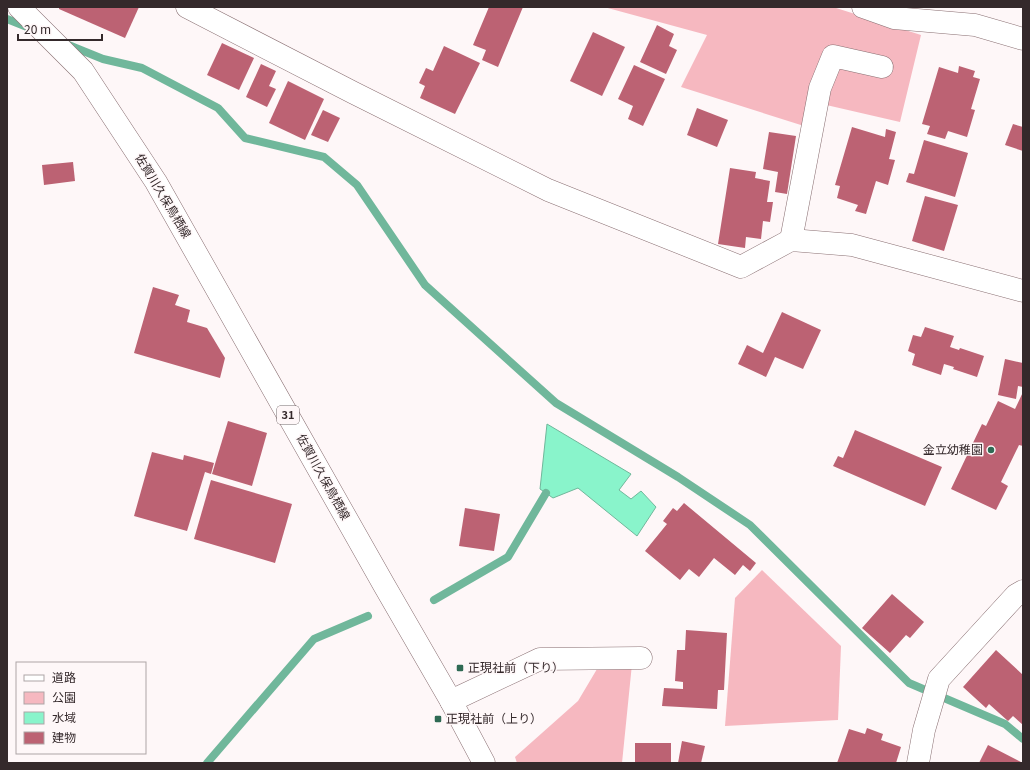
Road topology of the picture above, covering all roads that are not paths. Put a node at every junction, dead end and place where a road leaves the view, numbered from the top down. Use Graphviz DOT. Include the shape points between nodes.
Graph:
graph roads {
  1 [pos="19,7"];
  2 [pos="188,7"];
  3 [pos="863,7"];
  4 [pos="1023,39"];
  5 [pos="882,67"];
  6 [pos="791,240"];
  7 [pos="1023,291"];
  8 [pos="1023,591"];
  9 [pos="641,658"];
  10 [pos="451,701"];
  11 [pos="484,763"];
  12 [pos="918,763"];
  1 -- 10 [label="street, 佐賀川久保鳥栖線 / 31" via="83,71 156,182"];
  2 -- 6 [label="street" via="548,190 741,267"];
  3 -- 4 [label="street" via="894,18 975,25"];
  5 -- 6 [label="street" via="833,56 820,88"];
  6 -- 7 [label="street" via="852,245"];
  8 -- 12 [label="street" via="1016,595 939,679 924,730"];
  9 -- 10 [label="street" via="540,659"];
  10 -- 11 [label="street, 佐賀川久保鳥栖線 / 31"];
}
